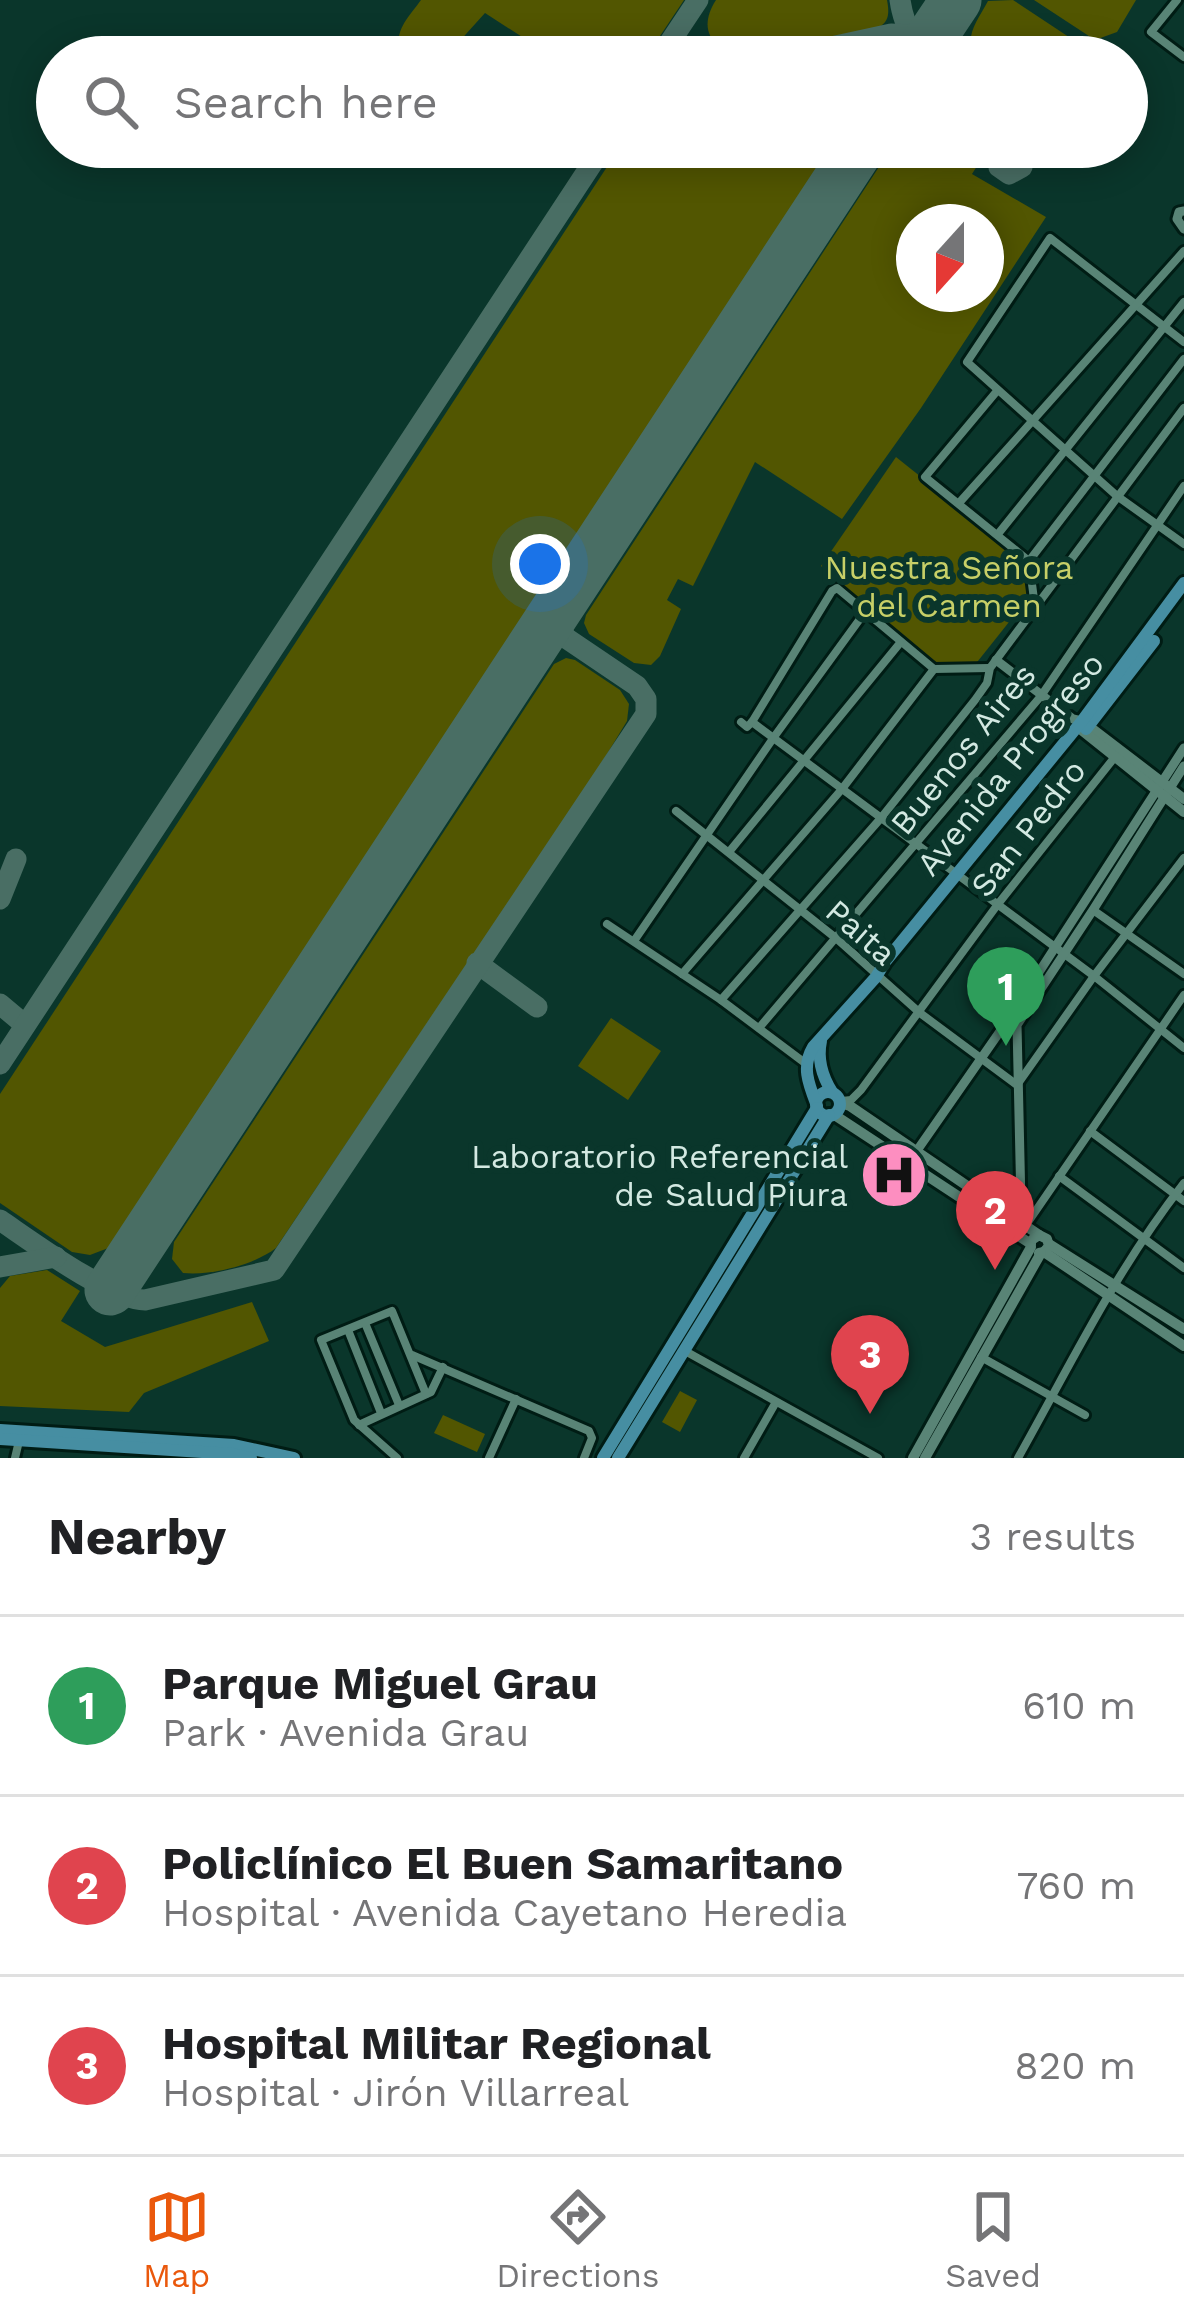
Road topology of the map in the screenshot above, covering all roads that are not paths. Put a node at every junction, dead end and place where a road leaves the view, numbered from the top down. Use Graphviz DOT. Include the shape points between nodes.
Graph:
graph roads {
  1 [pos="1177,0"];
  2 [pos="1184,57"];
  3 [pos="1184,211"];
  4 [pos="1184,229"];
  5 [pos="1184,251"];
  6 [pos="1184,302"];
  7 [pos="1138,305"];
  8 [pos="1164,326"];
  9 [pos="1184,342"];
  10 [pos="1184,359"];
  11 [pos="998,391"];
  12 [pos="1184,408"];
  13 [pos="1033,418"];
  14 [pos="1067,449"];
  15 [pos="1096,475"];
  16 [pos="1184,486"];
  17 [pos="1117,496"];
  18 [pos="959,503"];
  19 [pos="1157,525"];
  20 [pos="998,534"];
  21 [pos="1184,544"];
  22 [pos="1029,561"];
  23 [pos="1184,583"];
  24 [pos="1184,597"];
  25 [pos="1035,608"];
  26 [pos="865,612"];
  27 [pos="900,643"];
  28 [pos="993,664"];
  29 [pos="934,669"];
  30 [pos="1041,696"];
  31 [pos="741,722"];
  32 [pos="752,722"];
  33 [pos="1081,725"];
  34 [pos="774,737"];
  35 [pos="1184,748"];
  36 [pos="1117,754"];
  37 [pos="803,760"];
  38 [pos="1184,766"];
  39 [pos="842,789"];
  40 [pos="1162,789"];
  41 [pos="1184,799"];
  42 [pos="676,812"];
  43 [pos="1184,812"];
  44 [pos="881,818"];
  45 [pos="709,836"];
  46 [pos="916,844"];
  47 [pos="729,852"];
  48 [pos="1184,858"];
  49 [pos="960,876"];
  50 [pos="763,880"];
  51 [pos="998,904"];
  52 [pos="799,910"];
  53 [pos="1094,910"];
  54 [pos="607,924"];
  55 [pos="1127,936"];
  56 [pos="837,939"];
  57 [pos="634,941"];
  58 [pos="1060,950"];
  59 [pos="682,974"];
  60 [pos="1184,974"];
  61 [pos="1094,976"];
  62 [pos="876,977"];
  63 [pos="1184,995"];
  64 [pos="721,1000"];
  65 [pos="920,1013"];
  66 [pos="760,1028"];
  67 [pos="1160,1030"];
  68 [pos="823,1034"];
  69 [pos="1184,1048"];
  70 [pos="980,1059"];
  71 [pos="806,1064"];
  72 [pos="1017,1085"];
  73 [pos="830,1106"];
  74 [pos="1090,1131"];
  75 [pos="912,1157"];
  76 [pos="1059,1176"];
  77 [pos="1184,1183"];
  78 [pos="775,1191"];
  79 [pos="1179,1198"];
  80 [pos="1022,1222"];
  81 [pos="1142,1239"];
  82 [pos="1039,1246"];
  83 [pos="1184,1268"];
  84 [pos="1110,1289"];
  85 [pos="365,1323"];
  86 [pos="1184,1329"];
  87 [pos="348,1330"];
  88 [pos="1184,1346"];
  89 [pos="686,1351"];
  90 [pos="410,1355"];
  91 [pos="981,1357"];
  92 [pos="443,1367"];
  93 [pos="426,1394"];
  94 [pos="1052,1397"];
  95 [pos="516,1399"];
  96 [pos="776,1401"];
  97 [pos="399,1405"];
  98 [pos="381,1413"];
  99 [pos="1085,1415"];
  100 [pos="359,1425"];
  101 [pos="0,1430"];
  102 [pos="0,1439"];
  103 [pos="19,1440"];
  104 [pos="95,1440"];
  105 [pos="15,1458"];
  106 [pos="251,1458"];
  107 [pos="294,1458"];
  108 [pos="397,1458"];
  109 [pos="489,1458"];
  110 [pos="584,1458"];
  111 [pos="604,1458"];
  112 [pos="618,1458"];
  113 [pos="744,1458"];
  114 [pos="878,1458"];
  115 [pos="913,1458"];
  116 [pos="926,1458"];
  117 [pos="1018,1458"];
  1 -- 2 [label="street" via="1151,32"];
  3 -- 4 [label="street" via="1177,219"];
  5 -- 7 [label="street"];
  6 -- 8 [label="street"];
  7 -- 8 [label="street"];
  7 -- 11 [label="street" via="1050,238 967,362"];
  7 -- 13 [label="street"];
  8 -- 9 [label="street"];
  8 -- 14 [label="street"];
  10 -- 15 [label="street"];
  11 -- 13 [label="street"];
  11 -- 18 [label="street" via="925,476"];
  12 -- 17 [label="street"];
  13 -- 14 [label="street"];
  13 -- 18 [label="street"];
  14 -- 15 [label="street"];
  14 -- 20 [label="street"];
  15 -- 17 [label="street"];
  15 -- 22 [label="street"];
  16 -- 19 [label="street, Buenos Aires"];
  17 -- 19 [label="street"];
  17 -- 25 [label="street"];
  18 -- 20 [label="street"];
  19 -- 21 [label="street"];
  19 -- 30 [label="street, Buenos Aires"];
  20 -- 22 [label="street"];
  22 -- 25 [label="street"];
  23 -- 33 [label="main road, Avenida Progreso"];
  24 -- 33 [label="main road, Avenida Progreso"];
  25 -- 28 [label="street"];
  26 -- 27 [label="street"];
  26 -- 32 [label="street" via="832,591"];
  26 -- 34 [label="street"];
  27 -- 29 [label="street"];
  27 -- 37 [label="street"];
  28 -- 29 [label="street"];
  28 -- 30 [label="street"];
  28 -- 44 [label="street" via="987,683"];
  29 -- 39 [label="street"];
  30 -- 33 [label="street"];
  30 -- 46 [label="street, Buenos Aires"];
  31 -- 32 [label="street"];
  32 -- 34 [label="street"];
  33 -- 36 [label="main road"];
  33 -- 49 [label="main road, Avenida Progreso"];
  34 -- 37 [label="street"];
  34 -- 45 [label="street"];
  35 -- 40 [label="street"];
  36 -- 40 [label="main road"];
  36 -- 51 [label="street, San Pedro"];
  37 -- 39 [label="street"];
  37 -- 47 [label="street"];
  38 -- 40 [label="street"];
  39 -- 44 [label="street"];
  39 -- 50 [label="street"];
  40 -- 41 [label="main road"];
  40 -- 43 [label="main road"];
  40 -- 53 [label="street"];
  40 -- 58 [label="street"];
  42 -- 45 [label="street, Paita"];
  44 -- 46 [label="street"];
  44 -- 52 [label="street"];
  45 -- 47 [label="street, Paita"];
  45 -- 57 [label="street"];
  46 -- 49 [label="street"];
  46 -- 56 [label="street, Buenos Aires"];
  47 -- 50 [label="street, Paita"];
  48 -- 55 [label="street"];
  49 -- 51 [label="street"];
  49 -- 62 [label="main road, Avenida Progreso"];
  50 -- 52 [label="street, Paita"];
  50 -- 59 [label="street"];
  51 -- 58 [label="street"];
  51 -- 65 [label="street, San Pedro"];
  52 -- 56 [label="street, Paita"];
  52 -- 64 [label="street"];
  53 -- 55 [label="street"];
  53 -- 58 [label="street"];
  54 -- 57 [label="street"];
  55 -- 60 [label="street"];
  55 -- 61 [label="street"];
  56 -- 62 [label="street, Paita"];
  56 -- 66 [label="street, Buenos Aires"];
  57 -- 59 [label="street"];
  58 -- 61 [label="street"];
  58 -- 70 [label="street"];
  58 -- 72 [label="street" via="1016,1025"];
  59 -- 64 [label="street"];
  61 -- 67 [label="street"];
  61 -- 72 [label="street"];
  62 -- 65 [label="street, Paita"];
  62 -- 68 [label="main road, Avenida Progreso"];
  63 -- 67 [label="street"];
  64 -- 66 [label="street"];
  65 -- 70 [label="street, Paita"];
  65 -- 73 [label="street, San Pedro" via="856,1096"];
  66 -- 71 [label="street"];
  67 -- 69 [label="street"];
  67 -- 74 [label="street"];
  68 -- 71 [label="main road, Avenida Progreso"];
  68 -- 73 [label="main road" via="819,1056"];
  70 -- 72 [label="street, Paita"];
  70 -- 75 [label="street"];
  71 -- 73 [label="main road"];
  72 -- 80 [label="street"];
  73 -- 75 [label="main road" via="850,1106"];
  73 -- 78 [label="main road"];
  74 -- 76 [label="street"];
  74 -- 79 [label="street"];
  75 -- 80 [label="main road"];
  75 -- 82 [label="main road"];
  76 -- 80 [label="street"];
  76 -- 81 [label="street"];
  77 -- 79 [label="street"];
  78 -- 89 [label="main road"];
  78 -- 111 [label="main road"];
  79 -- 81 [label="street"];
  80 -- 82 [label="main road"];
  81 -- 83 [label="street"];
  81 -- 84 [label="street"];
  82 -- 84 [label="main road"];
  82 -- 91 [label="main road"];
  82 -- 115 [label="main road"];
  84 -- 86 [label="main road"];
  84 -- 88 [label="main road"];
  84 -- 94 [label="street"];
  85 -- 87 [label="street"];
  85 -- 90 [label="street" via="392,1311"];
  85 -- 97 [label="street"];
  87 -- 98 [label="street"];
  87 -- 100 [label="street" via="321,1340"];
  89 -- 96 [label="street"];
  89 -- 112 [label="main road"];
  90 -- 92 [label="street"];
  90 -- 93 [label="street"];
  91 -- 94 [label="street"];
  91 -- 116 [label="main road"];
  92 -- 93 [label="street"];
  92 -- 95 [label="street"];
  93 -- 97 [label="street"];
  94 -- 99 [label="street"];
  94 -- 117 [label="street"];
  95 -- 109 [label="street"];
  95 -- 110 [label="street" via="589,1431"];
  96 -- 113 [label="street"];
  96 -- 114 [label="street"];
  97 -- 98 [label="street"];
  98 -- 100 [label="street"];
  100 -- 108 [label="street"];
  101 -- 104 [label="main road"];
  102 -- 103 [label="main road"];
  103 -- 104 [label="main road"];
  103 -- 105 [label="street"];
  104 -- 106 [label="main road"];
  104 -- 107 [label="main road" via="234,1445"];
}
